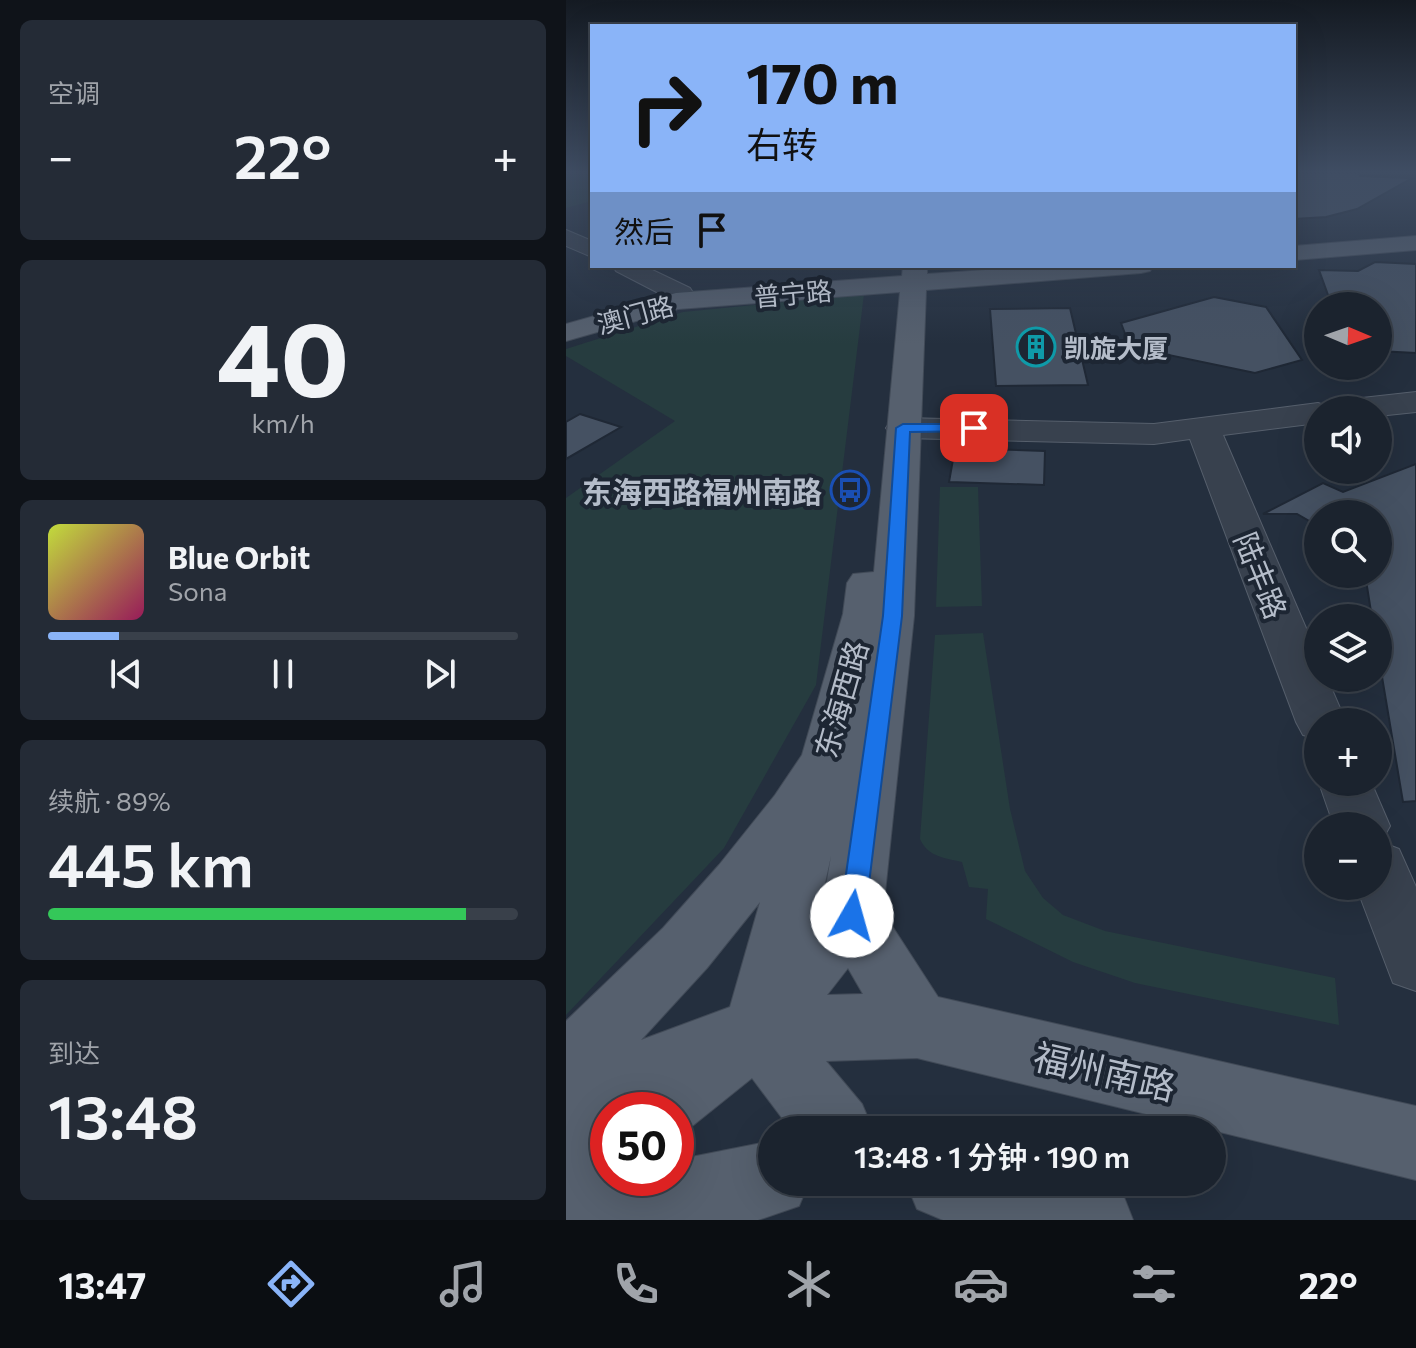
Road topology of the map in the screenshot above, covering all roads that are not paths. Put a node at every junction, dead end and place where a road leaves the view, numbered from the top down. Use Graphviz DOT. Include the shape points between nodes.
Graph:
graph roads {
  1 [pos="1416,235"];
  2 [pos="566,237"];
  3 [pos="1416,243"];
  4 [pos="1296,244"];
  5 [pos="1369,247"];
  6 [pos="590,249"];
  7 [pos="1416,250"];
  8 [pos="1296,253"];
  9 [pos="629,268"];
  10 [pos="1084,268"];
  11 [pos="1028,270"];
  12 [pos="906,281"];
  13 [pos="687,297"];
  14 [pos="566,325"];
  15 [pos="566,333"];
  16 [pos="1416,402"];
  17 [pos="1392,405"];
  18 [pos="1304,415"];
  19 [pos="903,428"];
  20 [pos="1203,428"];
  21 [pos="1315,708"];
  22 [pos="827,759"];
  23 [pos="1391,900"];
  24 [pos="852,916"];
  25 [pos="1416,962"];
  26 [pos="917,1025"];
  27 [pos="758,1030"];
  28 [pos="566,1070"];
  29 [pos="680,1092"];
  30 [pos="566,1104"];
  31 [pos="825,1116"];
  32 [pos="1416,1143"];
  33 [pos="590,1159"];
  34 [pos="566,1174"];
  35 [pos="758,1182"];
  36 [pos="999,1196"];
  37 [pos="591,1220"];
  38 [pos="1094,1220"];
  1 -- 4 [label="main road"];
  2 -- 6 [label="street"];
  3 -- 5 [label="main road"];
  5 -- 7 [label="main road"];
  5 -- 8 [label="main road"];
  9 -- 13 [label="street, 澳门路"];
  10 -- 11 [label="main road"];
  11 -- 12 [label="main road, 普宁路"];
  11 -- 12 [label="main road" via="921,302"];
  12 -- 13 [label="main road, 普宁路"];
  12 -- 19 [label="main road, 东海西路"];
  12 -- 22 [label="main road, 东海西路" via="865,614"];
  13 -- 14 [label="main road, 澳门路"];
  13 -- 15 [label="main road, 澳门路"];
  16 -- 17 [label="street"];
  18 -- 20 [label="street"];
  19 -- 20 [label="street" via="1119,434"];
  19 -- 24 [label="main road, 东海西路" via="892,616"];
  20 -- 21 [label="street, 陆丰路"];
  22 -- 27 [label="main road"];
  22 -- 28 [label="main road, 东海西路" via="740,883 627,1011"];
  23 -- 25 [label="street"];
  24 -- 26 [label="main road"];
  24 -- 27 [label="main road"];
  26 -- 27 [label="main road, 福州南路"];
  26 -- 32 [label="main road, 福州南路"];
  27 -- 29 [label="main road"];
  27 -- 30 [label="main road"];
  27 -- 31 [label="main road"];
  33 -- 34 [label="main road"];
  35 -- 37 [label="main road"];
  36 -- 38 [label="main road"];
}
